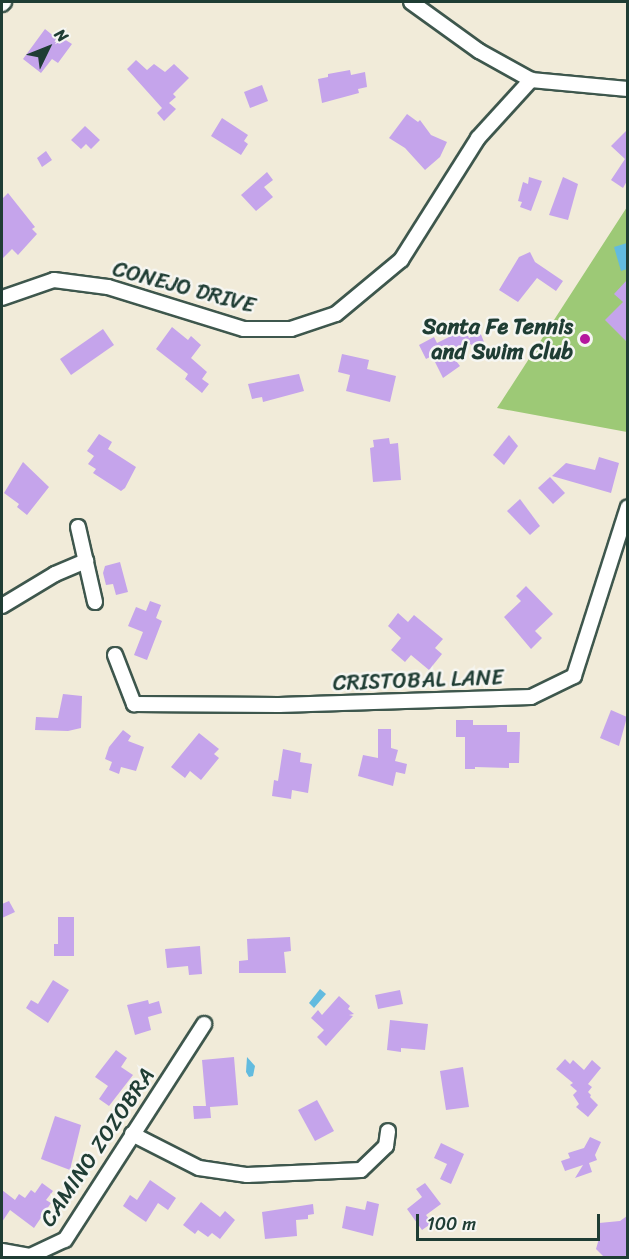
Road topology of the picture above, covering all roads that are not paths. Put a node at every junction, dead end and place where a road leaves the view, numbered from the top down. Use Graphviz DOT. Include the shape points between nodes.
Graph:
graph roads {
  1 [pos="411,2"];
  2 [pos="531,80"];
  3 [pos="627,89"];
  4 [pos="2,298"];
  5 [pos="627,507"];
  6 [pos="78,527"];
  7 [pos="86,561"];
  8 [pos="95,602"];
  9 [pos="2,606"];
  10 [pos="115,655"];
  11 [pos="204,1024"];
  12 [pos="388,1131"];
  13 [pos="132,1134"];
  14 [pos="2,1251"];
  1 -- 2 [label="street" via="479,51"];
  2 -- 3 [label="street"];
  2 -- 4 [label="street, CONEJO DRIVE" via="478,138 401,260 336,314 291,328 244,329 108,287 54,280"];
  5 -- 10 [label="street, CRISTOBAL LANE" via="574,676 531,697 279,705 134,704"];
  6 -- 7 [label="street"];
  7 -- 8 [label="street"];
  7 -- 9 [label="street" via="55,574"];
  11 -- 13 [label="street, CAMINO ZOZOBRA"];
  12 -- 13 [label="street" via="386,1146 362,1170 247,1175 199,1167"];
  13 -- 14 [label="street, CAMINO ZOZOBRA" via="65,1240 30,1256"];
}
